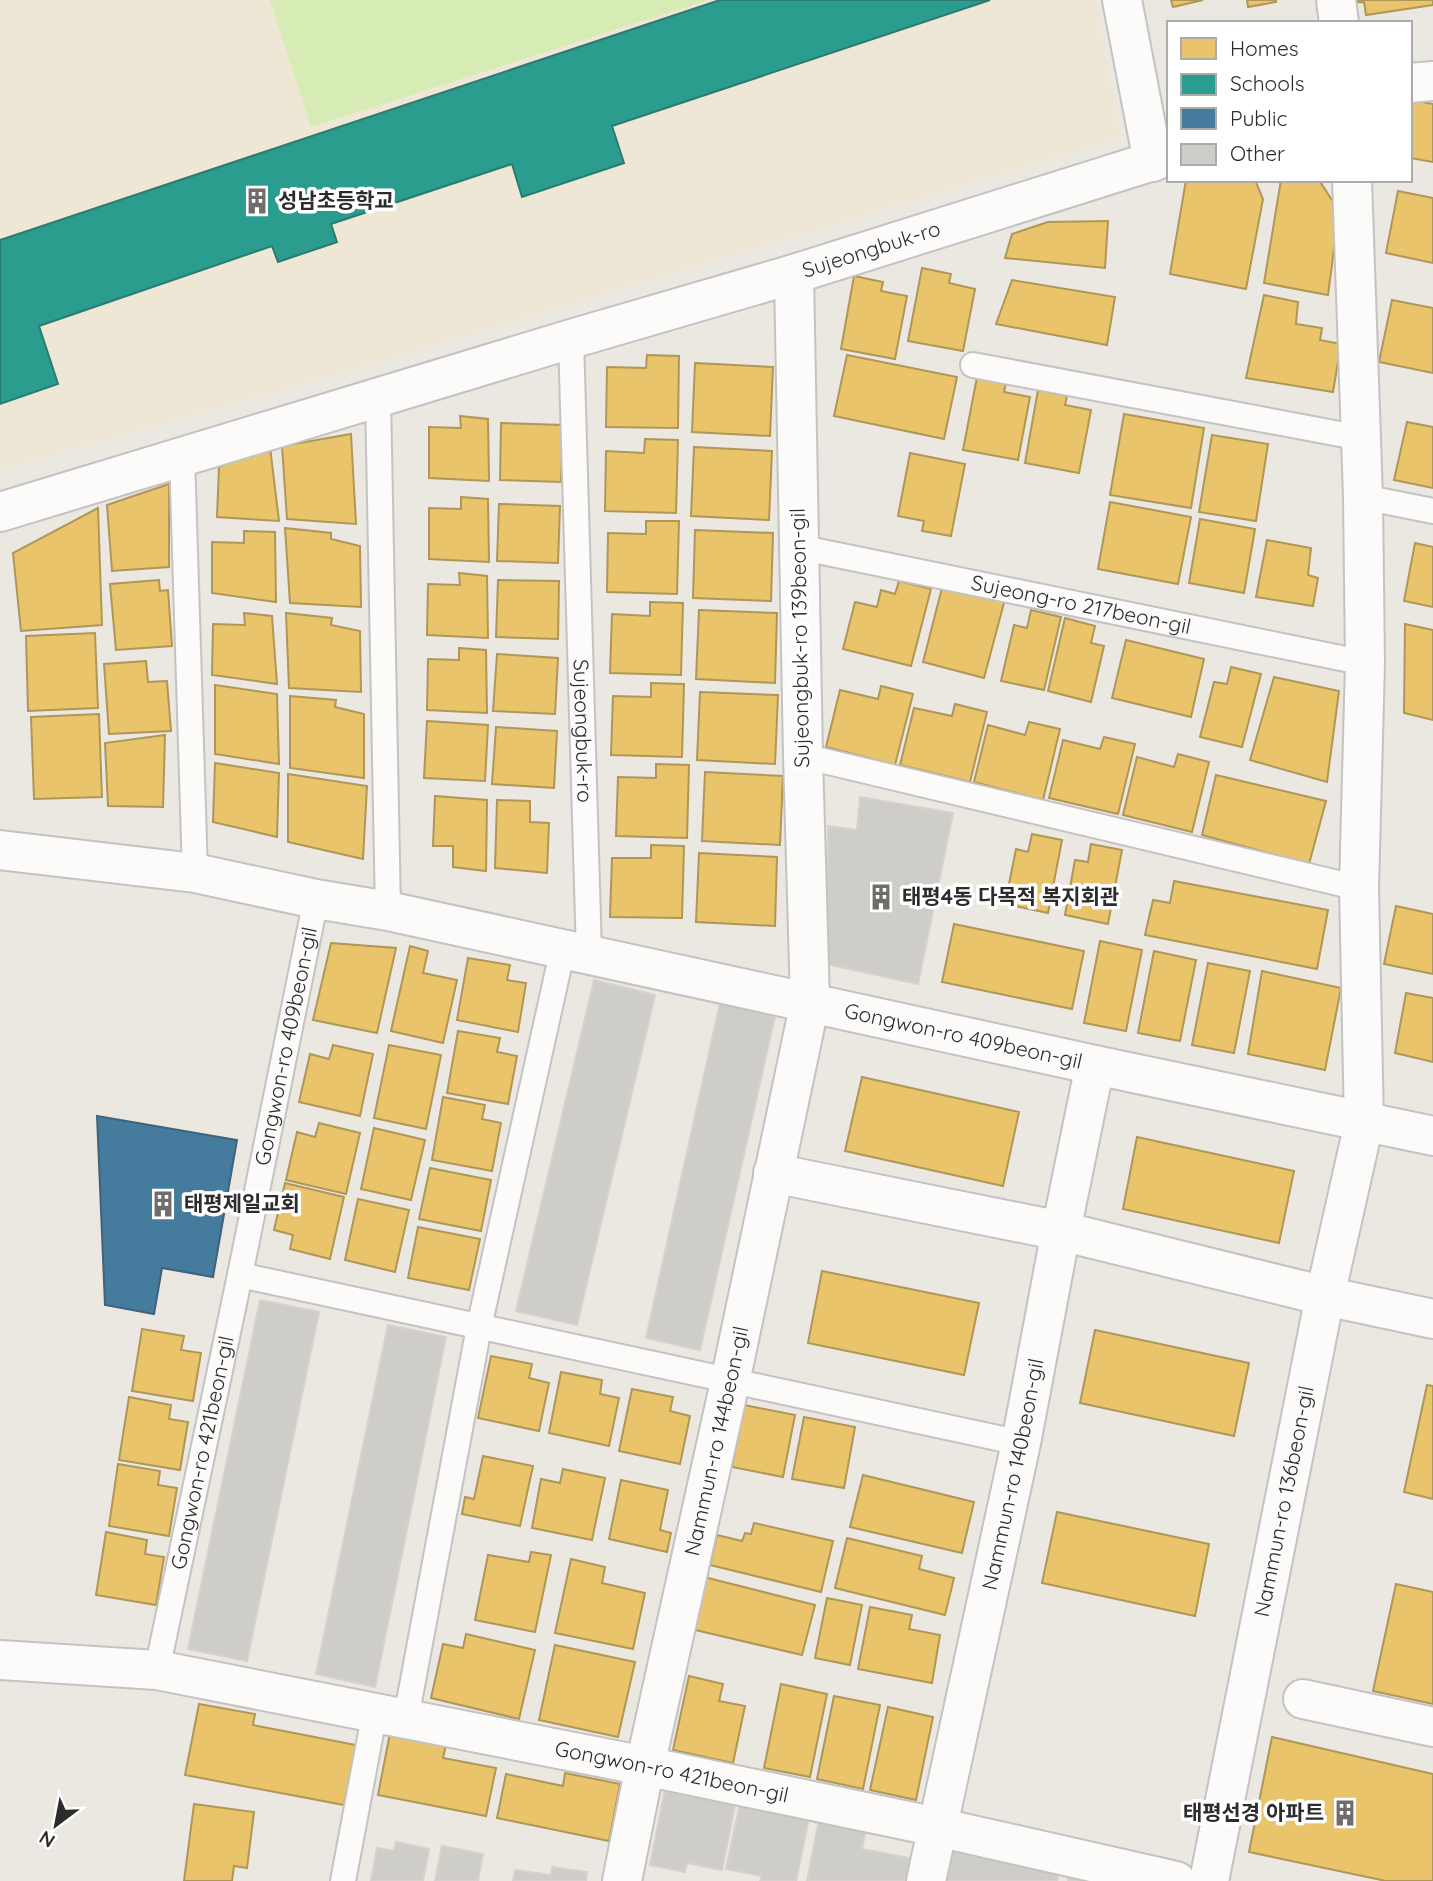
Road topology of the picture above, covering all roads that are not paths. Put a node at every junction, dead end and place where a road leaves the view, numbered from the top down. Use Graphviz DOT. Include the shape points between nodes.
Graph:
graph roads {
  1 [pos="1122,0"];
  2 [pos="1336,0"];
  3 [pos="1339,21"];
  4 [pos="1433,81"];
  5 [pos="1412,83"];
  6 [pos="1161,159"];
  7 [pos="1352,182"];
  8 [pos="794,274"];
  9 [pos="571,339"];
  10 [pos="973,365"];
  11 [pos="378,397"];
  12 [pos="1361,438"];
  13 [pos="182,456"];
  14 [pos="1363,497"];
  15 [pos="1433,511"];
  16 [pos="0,512"];
  17 [pos="798,547"];
  18 [pos="1365,663"];
  19 [pos="803,756"];
  20 [pos="0,850"];
  21 [pos="195,873"];
  22 [pos="1359,888"];
  23 [pos="316,899"];
  24 [pos="388,911"];
  25 [pos="576,951"];
  26 [pos="810,1002"];
  27 [pos="1096,1065"];
  28 [pos="1364,1123"];
  29 [pos="1433,1136"];
  30 [pos="774,1173"];
  31 [pos="1061,1231"];
  32 [pos="240,1275"];
  33 [pos="1325,1296"];
  34 [pos="1433,1319"];
  35 [pos="479,1327"];
  36 [pos="730,1382"];
  37 [pos="1021,1443"];
  38 [pos="0,1660"];
  39 [pos="157,1670"];
  40 [pos="1303,1699"];
  41 [pos="391,1715"];
  42 [pos="1433,1727"];
  43 [pos="645,1766"];
  44 [pos="937,1827"];
  45 [pos="343,1881"];
  46 [pos="622,1881"];
  47 [pos="926,1881"];
  48 [pos="1176,1881"];
  49 [pos="1209,1881"];
  1 -- 6 [label="street"];
  2 -- 3 [label="street"];
  4 -- 5 [label="street"];
  6 -- 8 [label="street, Sujeongbuk-ro"];
  7 -- 12 [label="street"];
  8 -- 9 [label="street, Sujeongbuk-ro"];
  8 -- 17 [label="street, Sujeongbuk-ro 139beon-gil"];
  9 -- 11 [label="street, Sujeongbuk-ro"];
  9 -- 25 [label="lane, Sujeongbuk-ro"];
  10 -- 12 [label="lane"];
  11 -- 13 [label="street, Sujeongbuk-ro"];
  11 -- 24 [label="lane"];
  12 -- 14 [label="street"];
  13 -- 16 [label="street, Sujeongbuk-ro"];
  13 -- 21 [label="lane"];
  14 -- 15 [label="lane"];
  14 -- 18 [label="street"];
  17 -- 18 [label="lane, Sujeong-ro 217beon-gil"];
  17 -- 19 [label="street, Sujeongbuk-ro 139beon-gil"];
  18 -- 22 [label="street"];
  19 -- 22 [label="lane"];
  19 -- 26 [label="street, Sujeongbuk-ro 139beon-gil"];
  20 -- 21 [label="street, Gongwon-ro 409beon-gil"];
  21 -- 23 [label="street, Gongwon-ro 409beon-gil"];
  22 -- 28 [label="street"];
  23 -- 24 [label="street, Gongwon-ro 409beon-gil"];
  23 -- 32 [label="lane, Gongwon-ro 409beon-gil"];
  24 -- 25 [label="street, Gongwon-ro 409beon-gil"];
  25 -- 26 [label="street, Gongwon-ro 409beon-gil"];
  25 -- 35 [label="lane"];
  26 -- 27 [label="street, Gongwon-ro 409beon-gil"];
  26 -- 30 [label="street, Nammun-ro 144beon-gil"];
  27 -- 28 [label="street, Gongwon-ro 409beon-gil"];
  27 -- 31 [label="street, Nammun-ro 140beon-gil"];
  28 -- 29 [label="street, Gongwon-ro 409beon-gil"];
  28 -- 33 [label="street, Nammun-ro 136beon-gil"];
  30 -- 31 [label="street"];
  30 -- 36 [label="street, Nammun-ro 144beon-gil"];
  31 -- 33 [label="street"];
  31 -- 37 [label="street, Nammun-ro 140beon-gil"];
  32 -- 35 [label="lane"];
  32 -- 39 [label="lane, Gongwon-ro 421beon-gil"];
  33 -- 34 [label="street"];
  33 -- 49 [label="street, Nammun-ro 136beon-gil"];
  35 -- 36 [label="lane"];
  35 -- 41 [label="lane"];
  36 -- 37 [label="lane"];
  36 -- 43 [label="street, Nammun-ro 144beon-gil"];
  37 -- 44 [label="street, Nammun-ro 140beon-gil"];
  38 -- 39 [label="street, Gongwon-ro 421beon-gil"];
  39 -- 41 [label="street, Gongwon-ro 421beon-gil"];
  40 -- 42 [label="street"];
  41 -- 43 [label="street, Gongwon-ro 421beon-gil"];
  41 -- 45 [label="lane"];
  43 -- 44 [label="street, Gongwon-ro 421beon-gil"];
  43 -- 46 [label="street, Nammun-ro 144beon-gil"];
  44 -- 47 [label="street, Nammun-ro 140beon-gil"];
  44 -- 48 [label="street, Gongwon-ro 421beon-gil"];
}
